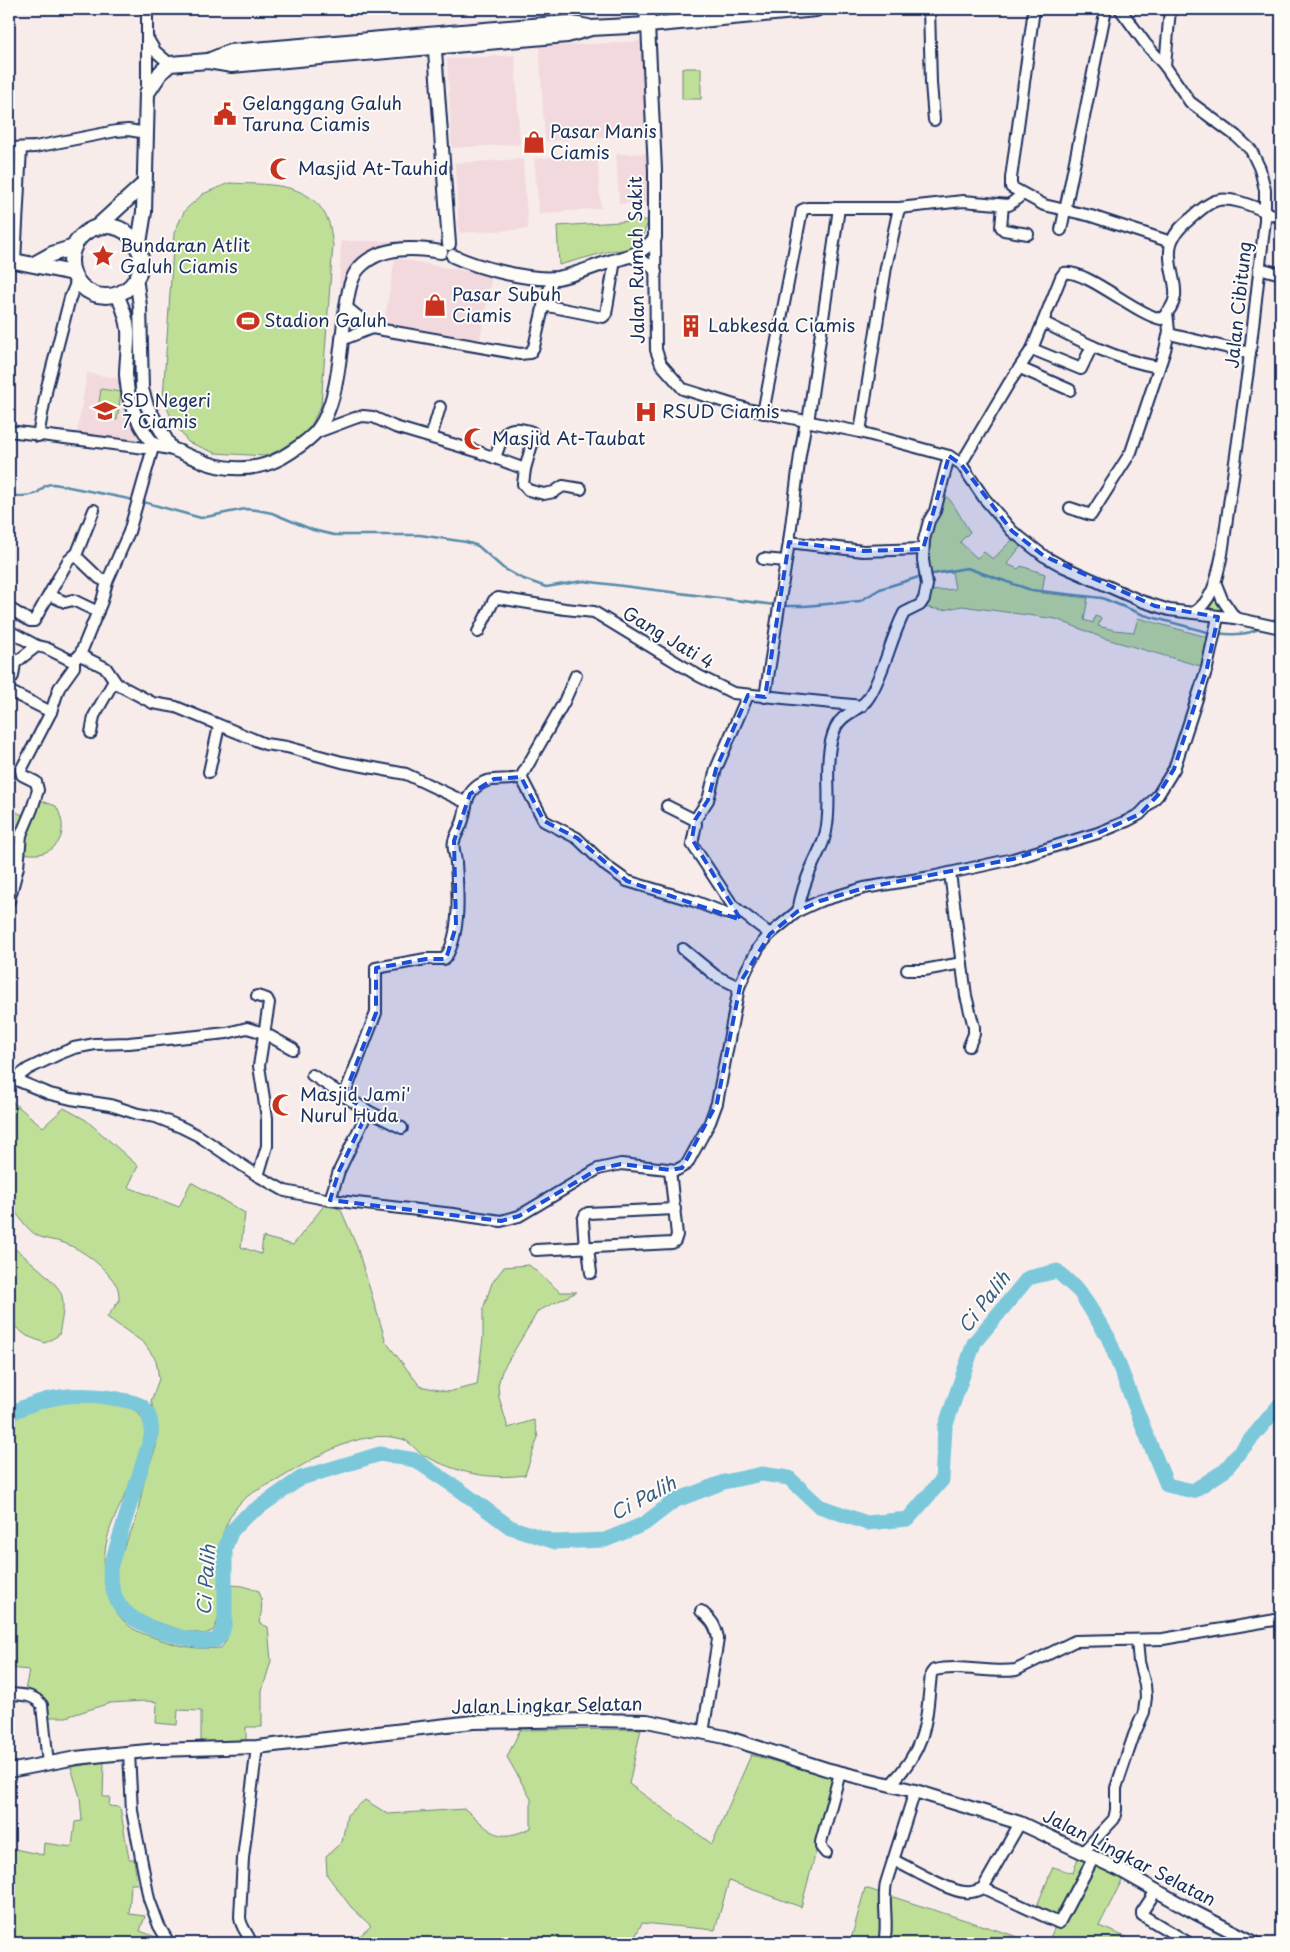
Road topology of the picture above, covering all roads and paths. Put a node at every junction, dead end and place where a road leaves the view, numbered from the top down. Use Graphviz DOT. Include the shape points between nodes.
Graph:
graph roads {
  1 [pos="147,9"];
  2 [pos="648,9"];
  3 [pos="816,9"];
  4 [pos="930,9"];
  5 [pos="1034,9"];
  6 [pos="1106,9"];
  7 [pos="1120,9"];
  8 [pos="1170,9"];
  9 [pos="775,11"];
  10 [pos="648,25"];
  11 [pos="147,37"];
  12 [pos="434,41"];
  13 [pos="170,64"];
  14 [pos="1166,66"];
  15 [pos="147,93"];
  16 [pos="934,120"];
  17 [pos="147,133"];
  18 [pos="9,148"];
  19 [pos="21,148"];
  20 [pos="144,184"];
  21 [pos="1023,194"];
  22 [pos="1003,205"];
  23 [pos="839,208"];
  24 [pos="899,208"];
  25 [pos="1065,210"];
  26 [pos="1265,212"];
  27 [pos="1281,218"];
  28 [pos="96,228"];
  29 [pos="1061,230"];
  30 [pos="1028,234"];
  31 [pos="655,238"];
  32 [pos="1171,242"];
  33 [pos="74,247"];
  34 [pos="138,249"];
  35 [pos="447,250"];
  36 [pos="630,257"];
  37 [pos="12,260"];
  38 [pos="615,260"];
  39 [pos="34,264"];
  40 [pos="1259,268"];
  41 [pos="656,272"];
  42 [pos="1281,274"];
  43 [pos="75,277"];
  44 [pos="136,277"];
  45 [pos="553,278"];
  46 [pos="117,294"];
  47 [pos="543,306"];
  48 [pos="346,307"];
  49 [pos="1167,312"];
  50 [pos="1043,322"];
  51 [pos="372,328"];
  52 [pos="1169,334"];
  53 [pos="341,340"];
  54 [pos="1092,346"];
  55 [pos="1032,349"];
  56 [pos="1250,353"];
  57 [pos="1158,367"];
  58 [pos="1020,368"];
  59 [pos="142,388"];
  60 [pos="1070,390"];
  61 [pos="128,392"];
  62 [pos="440,407"];
  63 [pos="763,413"];
  64 [pos="807,421"];
  65 [pos="9,431"];
  66 [pos="860,432"];
  67 [pos="315,433"];
  68 [pos="38,436"];
  69 [pos="431,437"];
  70 [pos="154,447"];
  71 [pos="171,448"];
  72 [pos="949,456"];
  73 [pos="495,458"];
  74 [pos="961,464"];
  75 [pos="525,469"];
  76 [pos="581,489"];
  77 [pos="1070,508"];
  78 [pos="94,510"];
  79 [pos="789,542"];
  80 [pos="923,549"];
  81 [pos="75,555"];
  82 [pos="763,559"];
  83 [pos="786,561"];
  84 [pos="107,582"];
  85 [pos="1216,584"];
  86 [pos="48,595"];
  87 [pos="9,608"];
  88 [pos="98,612"];
  89 [pos="1193,614"];
  90 [pos="1218,617"];
  91 [pos="1235,618"];
  92 [pos="30,621"];
  93 [pos="1280,628"];
  94 [pos="9,631"];
  95 [pos="478,632"];
  96 [pos="20,637"];
  97 [pos="36,646"];
  98 [pos="77,658"];
  99 [pos="12,663"];
  100 [pos="576,674"];
  101 [pos="114,681"];
  102 [pos="9,682"];
  103 [pos="9,691"];
  104 [pos="748,695"];
  105 [pos="765,697"];
  106 [pos="862,706"];
  107 [pos="51,712"];
  108 [pos="219,726"];
  109 [pos="91,733"];
  110 [pos="209,772"];
  111 [pos="521,777"];
  112 [pos="465,802"];
  113 [pos="667,806"];
  114 [pos="695,820"];
  115 [pos="950,873"];
  116 [pos="9,901"];
  117 [pos="798,911"];
  118 [pos="741,913"];
  119 [pos="770,934"];
  120 [pos="683,949"];
  121 [pos="962,962"];
  122 [pos="907,970"];
  123 [pos="739,987"];
  124 [pos="258,996"];
  125 [pos="264,1033"];
  126 [pos="969,1046"];
  127 [pos="293,1049"];
  128 [pos="312,1075"];
  129 [pos="12,1078"];
  130 [pos="344,1096"];
  131 [pos="368,1111"];
  132 [pos="402,1128"];
  133 [pos="670,1170"];
  134 [pos="258,1176"];
  135 [pos="330,1200"];
  136 [pos="674,1209"];
  137 [pos="586,1247"];
  138 [pos="536,1250"];
  139 [pos="591,1274"];
  140 [pos="701,1611"];
  141 [pos="1281,1619"];
  142 [pos="1137,1641"];
  143 [pos="9,1694"];
  144 [pos="703,1733"];
  145 [pos="257,1747"];
  146 [pos="128,1753"];
  147 [pos="48,1764"];
  148 [pos="9,1771"];
  149 [pos="840,1773"];
  150 [pos="890,1785"];
  151 [pos="915,1791"];
  152 [pos="1020,1823"];
  153 [pos="826,1853"];
  154 [pos="1088,1854"];
  155 [pos="893,1860"];
  156 [pos="984,1888"];
  157 [pos="1156,1891"];
  158 [pos="1235,1938"];
  159 [pos="169,1943"];
  160 [pos="251,1943"];
  161 [pos="884,1943"];
  162 [pos="1190,1943"];
  163 [pos="1255,1943"];
  1 -- 11 [label="street"];
  2 -- 10 [label="main road, Jalan Rumah Sakit"];
  3 -- 9 [label="main road"];
  4 -- 16 [label="street"];
  5 -- 21 [label="street" via="1010,182 1013,189"];
  6 -- 25 [label="street"];
  7 -- 14 [label="street, Jalan Cibitung" via="1145,44"];
  8 -- 14 [label="street"];
  9 -- 10 [label="main road"];
  10 -- 12 [label="main road" via="591,28 566,35"];
  10 -- 31 [label="street, Jalan Rumah Sakit"];
  11 -- 13 [label="street" via="155,51"];
  11 -- 15 [label="street"];
  12 -- 13 [label="main road" via="338,49 230,52 208,61"];
  12 -- 35 [label="street"];
  13 -- 15 [label="main road"];
  14 -- 26 [label="street, Jalan Cibitung" via="1190,102 1251,150 1265,190"];
  15 -- 17 [label="main road"];
  17 -- 19 [label="street" via="116,131"];
  17 -- 20 [label="main road"];
  18 -- 19 [label="street"];
  19 -- 37 [label="street"];
  20 -- 28 [label="main road"];
  20 -- 34 [label="main road" via="143,224"];
  21 -- 22 [label="street" via="1012,204"];
  21 -- 25 [label="street" via="1044,205"];
  22 -- 24 [label="street" via="963,201"];
  22 -- 30 [label="street" via="1001,227"];
  23 -- 24 [label="street"];
  23 -- 63 [label="street" via="802,210"];
  23 -- 64 [label="street"];
  24 -- 66 [label="street" via="886,267"];
  25 -- 29 [label="street"];
  25 -- 32 [label="street"];
  26 -- 27 [label="street"];
  26 -- 32 [label="street" via="1228,200 1216,200 1181,226"];
  26 -- 40 [label="street, Jalan Cibitung"];
  28 -- 33 [label="main road" via="80,237"];
  28 -- 34 [label="main road" via="118,229 130,237"];
  31 -- 36 [label="street"];
  31 -- 41 [label="street, Jalan Rumah Sakit"];
  32 -- 49 [label="street" via="1169,257 1176,290 1175,300"];
  33 -- 39 [label="main road"];
  33 -- 43 [label="main road" via="71,260"];
  34 -- 44 [label="main road" via="140,264"];
  35 -- 45 [label="street" via="464,261 497,270"];
  35 -- 48 [label="street" via="402,250 381,253 369,259 358,269"];
  36 -- 38 [label="street"];
  36 -- 41 [label="street" via="642,260"];
  37 -- 39 [label="main road"];
  38 -- 45 [label="street"];
  38 -- 47 [label="street" via="603,317"];
  39 -- 43 [label="main road"];
  40 -- 42 [label="street"];
  40 -- 56 [label="street, Jalan Cibitung"];
  41 -- 63 [label="street, Jalan Rumah Sakit" via="656,350 660,364 683,389"];
  43 -- 46 [label="main road" via="91,292"];
  43 -- 68 [label="street"];
  44 -- 46 [label="main road"];
  44 -- 59 [label="street"];
  45 -- 47 [label="street"];
  46 -- 61 [label="street" via="125,311 128,331"];
  47 -- 51 [label="street" via="534,347 525,354"];
  48 -- 51 [label="street"];
  48 -- 53 [label="street"];
  49 -- 50 [label="street" via="1161,319 1157,318 1098,285 1066,272"];
  49 -- 52 [label="street"];
  50 -- 54 [label="street"];
  50 -- 55 [label="street"];
  51 -- 53 [label="street"];
  52 -- 56 [label="street"];
  52 -- 57 [label="street"];
  53 -- 67 [label="street" via="334,391 326,415"];
  54 -- 55 [label="street" via="1081,370"];
  54 -- 57 [label="street" via="1132,362"];
  55 -- 58 [label="street"];
  56 -- 85 [label="street, Jalan Cibitung"];
  57 -- 77 [label="street" via="1131,452 1122,469 1091,515"];
  58 -- 60 [label="street"];
  58 -- 74 [label="street"];
  59 -- 61 [label="street"];
  59 -- 71 [label="street" via="153,418"];
  61 -- 70 [label="street" via="140,424"];
  62 -- 69 [label="street"];
  63 -- 64 [label="street, Jalan Rumah Sakit"];
  64 -- 66 [label="street, Jalan Rumah Sakit"];
  64 -- 79 [label="street"];
  65 -- 68 [label="street"];
  66 -- 72 [label="street, Jalan Rumah Sakit"];
  67 -- 69 [label="street" via="363,416"];
  67 -- 71 [label="street" via="274,462 249,468 227,468 206,463"];
  68 -- 70 [label="street"];
  69 -- 73 [label="street"];
  70 -- 71 [label="street"];
  70 -- 84 [label="street" via="129,532"];
  72 -- 74 [label="street, Jalan Rumah Sakit"];
  72 -- 80 [label="street"];
  73 -- 75 [label="street"];
  73 -- 75 [label="street" via="502,437 509,429 532,432 534,437"];
  74 -- 89 [label="street" via="1012,531 1044,556 1155,606"];
  75 -- 76 [label="street" via="523,484 528,490 550,494 563,486"];
  78 -- 81 [label="street"];
  79 -- 80 [label="street" via="863,552"];
  79 -- 83 [label="street"];
  80 -- 106 [label="street" via="924,599 920,605 904,613 877,680"];
  81 -- 84 [label="street"];
  81 -- 86 [label="street"];
  82 -- 83 [label="street"];
  83 -- 105 [label="street"];
  84 -- 88 [label="street"];
  85 -- 89 [label="street" via="1201,608"];
  85 -- 91 [label="street"];
  86 -- 88 [label="street" via="65,602 73,600"];
  86 -- 92 [label="street" via="34,620"];
  87 -- 92 [label="street"];
  88 -- 98 [label="street"];
  89 -- 90 [label="street"];
  90 -- 91 [label="street"];
  90 -- 115 [label="street" via="1194,713 1174,769 1140,814 1098,833 1013,859"];
  91 -- 93 [label="street"];
  92 -- 96 [label="street"];
  94 -- 96 [label="street"];
  95 -- 104 [label="street, Gang Jati 4" via="498,598 592,611 698,676 728,692"];
  96 -- 97 [label="street"];
  97 -- 98 [label="street" via="67,659"];
  97 -- 99 [label="street"];
  98 -- 101 [label="street" via="106,668"];
  98 -- 107 [label="street" via="59,688"];
  99 -- 102 [label="street" via="13,676"];
  100 -- 111 [label="street" via="564,702"];
  101 -- 108 [label="street" via="153,704 176,707"];
  101 -- 109 [label="street" via="94,716"];
  103 -- 107 [label="street"];
  104 -- 105 [label="street, Gang Jati 4"];
  104 -- 114 [label="street" via="716,769 708,800"];
  105 -- 106 [label="street, Gang Jati 4"];
  106 -- 117 [label="street" via="841,719 832,741 825,838 805,883"];
  107 -- 116 [label="street" via="21,770 22,775 36,782 38,790 21,835 18,867"];
  108 -- 110 [label="street"];
  108 -- 112 [label="street" via="266,744 406,774"];
  111 -- 112 [label="street" via="484,783"];
  111 -- 118 [label="street" via="544,821 575,837 627,881 725,913"];
  112 -- 130 [label="street" via="463,820 454,841 458,887 456,926 448,954 444,959 376,968 376,1014"];
  113 -- 114 [label="street"];
  114 -- 118 [label="street" via="692,844 730,903"];
  115 -- 117 [label="street" via="864,888"];
  115 -- 121 [label="street"];
  117 -- 119 [label="street"];
  118 -- 119 [label="street"];
  119 -- 123 [label="street" via="751,961"];
  120 -- 123 [label="street" via="716,976"];
  121 -- 122 [label="street"];
  121 -- 126 [label="street" via="974,1030"];
  123 -- 133 [label="street" via="717,1102 710,1122 687,1164"];
  124 -- 125 [label="street" via="269,1003"];
  125 -- 127 [label="street"];
  125 -- 129 [label="street" via="247,1028 227,1033 81,1047"];
  125 -- 134 [label="street" via="259,1066 267,1118 267,1146"];
  128 -- 130 [label="street"];
  129 -- 134 [label="street" via="71,1100 110,1105 181,1126"];
  130 -- 131 [label="street"];
  131 -- 132 [label="street"];
  131 -- 135 [label="street" via="339,1171"];
  133 -- 135 [label="street" via="621,1164 598,1169 519,1216 501,1221"];
  133 -- 136 [label="street"];
  134 -- 135 [label="street" via="285,1191"];
  136 -- 137 [label="street" via="676,1238 672,1243"];
  136 -- 137 [label="street" via="588,1213 583,1220"];
  137 -- 138 [label="street"];
  137 -- 139 [label="street"];
  140 -- 144 [label="street" via="713,1621 718,1639"];
  141 -- 142 [label="street"];
  142 -- 150 [label="street" via="1075,1641 1025,1666 1006,1671 934,1670 921,1742 905,1770"];
  142 -- 154 [label="street" via="1145,1684 1144,1712 1116,1788 1114,1819"];
  143 -- 147 [label="street" via="33,1697 42,1705"];
  144 -- 145 [label="street, Jalan Lingkar Selatan" via="647,1721 472,1722"];
  144 -- 149 [label="street, Jalan Lingkar Selatan"];
  145 -- 146 [label="street, Jalan Lingkar Selatan"];
  145 -- 160 [label="street" via="243,1858 240,1917"];
  146 -- 147 [label="street, Jalan Lingkar Selatan"];
  146 -- 159 [label="street" via="132,1811 149,1899"];
  147 -- 148 [label="street, Jalan Lingkar Selatan"];
  149 -- 150 [label="street, Jalan Lingkar Selatan"];
  149 -- 153 [label="street" via="821,1842"];
  150 -- 151 [label="street, Jalan Lingkar Selatan"];
  151 -- 152 [label="street, Jalan Lingkar Selatan"];
  151 -- 155 [label="street"];
  152 -- 154 [label="street, Jalan Lingkar Selatan"];
  152 -- 156 [label="street"];
  154 -- 156 [label="street" via="1059,1922"];
  154 -- 157 [label="street, Jalan Lingkar Selatan"];
  155 -- 156 [label="street" via="949,1889 975,1892"];
  155 -- 161 [label="street" via="884,1895 887,1925"];
  157 -- 158 [label="street, Jalan Lingkar Selatan"];
  157 -- 162 [label="street" via="1142,1915"];
  158 -- 163 [label="street, Jalan Lingkar Selatan"];
}
